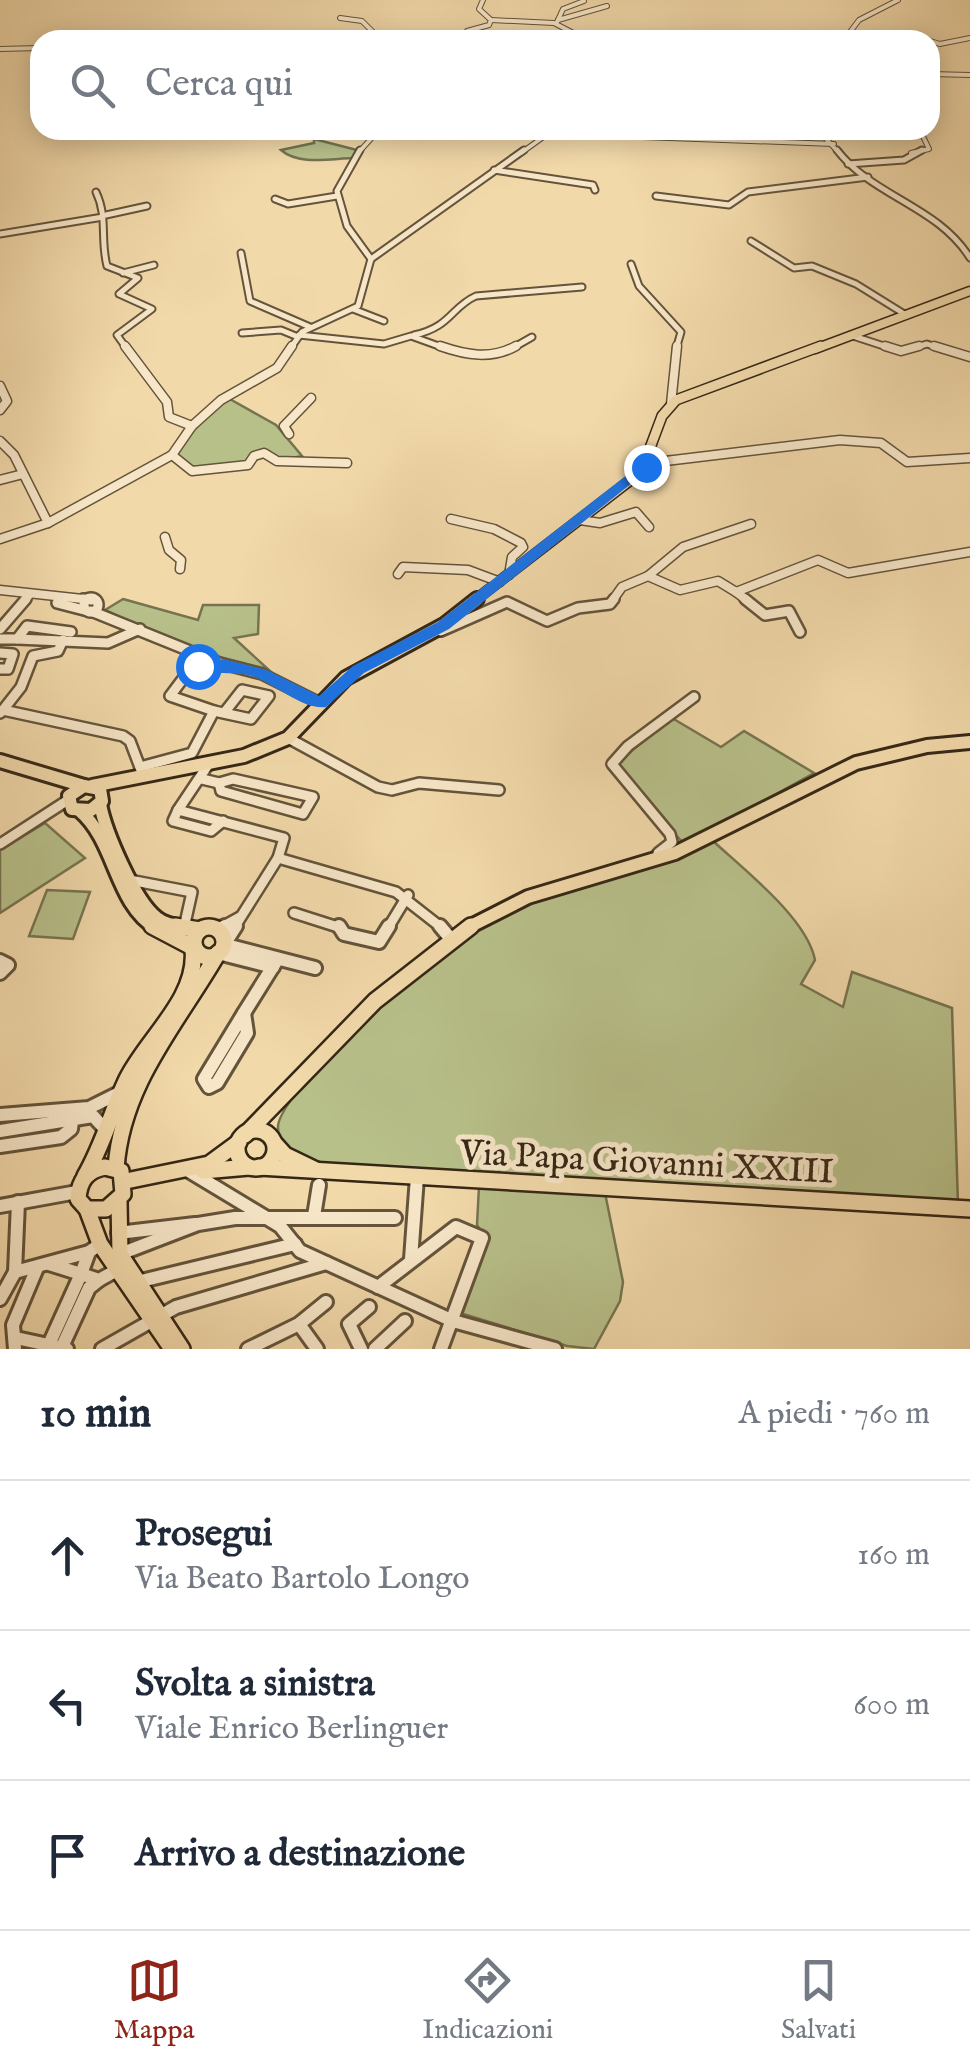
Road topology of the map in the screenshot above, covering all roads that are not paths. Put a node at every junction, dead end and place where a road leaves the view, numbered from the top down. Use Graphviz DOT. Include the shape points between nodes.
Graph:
graph roads {
  1 [pos="482,0"];
  2 [pos="898,0"];
  3 [pos="584,1"];
  4 [pos="607,6"];
  5 [pos="340,18"];
  6 [pos="491,20"];
  7 [pos="556,22"];
  8 [pos="370,30"];
  9 [pos="470,30"];
  10 [pos="570,30"];
  11 [pos="848,30"];
  12 [pos="970,38"];
  13 [pos="940,44"];
  14 [pos="30,48"];
  15 [pos="0,49"];
  16 [pos="940,74"];
  17 [pos="970,75"];
  18 [pos="369,140"];
  19 [pos="538,140"];
  20 [pos="661,140"];
  21 [pos="720,140"];
  22 [pos="829,140"];
  23 [pos="924,140"];
  24 [pos="716,143"];
  25 [pos="834,144"];
  26 [pos="848,164"];
  27 [pos="494,170"];
  28 [pos="868,177"];
  29 [pos="595,190"];
  30 [pos="96,192"];
  31 [pos="337,196"];
  32 [pos="656,196"];
  33 [pos="275,198"];
  34 [pos="148,206"];
  35 [pos="104,216"];
  36 [pos="0,234"];
  37 [pos="751,240"];
  38 [pos="242,253"];
  39 [pos="970,258"];
  40 [pos="371,259"];
  41 [pos="631,264"];
  42 [pos="154,265"];
  43 [pos="123,273"];
  44 [pos="582,287"];
  45 [pos="970,291"];
  46 [pos="353,309"];
  47 [pos="906,315"];
  48 [pos="384,320"];
  49 [pos="310,327"];
  50 [pos="242,333"];
  51 [pos="850,335"];
  52 [pos="298,336"];
  53 [pos="411,336"];
  54 [pos="532,337"];
  55 [pos="970,357"];
  56 [pos="0,386"];
  57 [pos="311,398"];
  58 [pos="671,404"];
  59 [pos="0,410"];
  60 [pos="192,426"];
  61 [pos="289,434"];
  62 [pos="0,440"];
  63 [pos="172,455"];
  64 [pos="970,458"];
  65 [pos="649,463"];
  66 [pos="347,464"];
  67 [pos="24,474"];
  68 [pos="0,480"];
  69 [pos="451,519"];
  70 [pos="580,520"];
  71 [pos="48,522"];
  72 [pos="751,524"];
  73 [pos="649,527"];
  74 [pos="166,538"];
  75 [pos="0,539"];
  76 [pos="970,552"];
  77 [pos="180,569"];
  78 [pos="398,574"];
  79 [pos="648,576"];
  80 [pos="502,581"];
  81 [pos="736,592"];
  82 [pos="0,593"];
  83 [pos="28,596"];
  84 [pos="96,602"];
  85 [pos="507,602"];
  86 [pos="87,610"];
  87 [pos="111,618"];
  88 [pos="140,629"];
  89 [pos="0,630"];
  90 [pos="800,632"];
  91 [pos="428,635"];
  92 [pos="67,636"];
  93 [pos="0,639"];
  94 [pos="0,653"];
  95 [pos="223,664"];
  96 [pos="0,669"];
  97 [pos="0,693"];
  98 [pos="14,696"];
  99 [pos="694,697"];
  100 [pos="320,703"];
  101 [pos="2,711"];
  102 [pos="219,712"];
  103 [pos="288,738"];
  104 [pos="970,742"];
  105 [pos="210,762"];
  106 [pos="0,764"];
  107 [pos="137,774"];
  108 [pos="202,779"];
  109 [pos="88,786"];
  110 [pos="220,787"];
  111 [pos="500,790"];
  112 [pos="102,801"];
  113 [pos="72,804"];
  114 [pos="0,844"];
  115 [pos="278,858"];
  116 [pos="648,861"];
  117 [pos="135,881"];
  118 [pos="408,895"];
  119 [pos="294,913"];
  120 [pos="184,928"];
  121 [pos="200,930"];
  122 [pos="450,938"];
  123 [pos="222,942"];
  124 [pos="192,948"];
  125 [pos="275,964"];
  126 [pos="315,968"];
  127 [pos="244,1011"];
  128 [pos="122,1092"];
  129 [pos="286,1096"];
  130 [pos="0,1115"];
  131 [pos="72,1116"];
  132 [pos="0,1131"];
  133 [pos="107,1133"];
  134 [pos="242,1138"];
  135 [pos="275,1141"];
  136 [pos="0,1146"];
  137 [pos="254,1167"];
  138 [pos="189,1171"];
  139 [pos="121,1174"];
  140 [pos="85,1176"];
  141 [pos="417,1177"];
  142 [pos="320,1178"];
  143 [pos="77,1192"];
  144 [pos="226,1197"];
  145 [pos="120,1201"];
  146 [pos="18,1202"];
  147 [pos="0,1206"];
  148 [pos="87,1209"];
  149 [pos="970,1209"];
  150 [pos="314,1216"];
  151 [pos="235,1218"];
  152 [pos="395,1218"];
  153 [pos="268,1220"];
  154 [pos="217,1221"];
  155 [pos="198,1224"];
  156 [pos="118,1234"];
  157 [pos="295,1244"];
  158 [pos="94,1248"];
  159 [pos="7,1255"];
  160 [pos="412,1258"];
  161 [pos="118,1262"];
  162 [pos="327,1263"];
  163 [pos="43,1266"];
  164 [pos="15,1272"];
  165 [pos="80,1274"];
  166 [pos="99,1280"];
  167 [pos="135,1282"];
  168 [pos="378,1286"];
  169 [pos="0,1300"];
  170 [pos="326,1302"];
  171 [pos="368,1307"];
  172 [pos="17,1316"];
  173 [pos="156,1319"];
  174 [pos="405,1321"];
  175 [pos="453,1321"];
  176 [pos="299,1324"];
  177 [pos="15,1344"];
  178 [pos="122,1346"];
  179 [pos="384,1346"];
  180 [pos="57,1348"];
  181 [pos="102,1349"];
  182 [pos="172,1349"];
  183 [pos="182,1349"];
  184 [pos="248,1349"];
  185 [pos="318,1349"];
  186 [pos="361,1349"];
  187 [pos="441,1349"];
  188 [pos="555,1349"];
  1 -- 6 [label="street" via="479,9"];
  2 -- 11 [label="street"];
  3 -- 7 [label="street" via="563,9"];
  4 -- 7 [label="street"];
  5 -- 8 [label="street" via="362,21"];
  6 -- 7 [label="street"];
  6 -- 9 [label="street"];
  7 -- 10 [label="street"];
  12 -- 13 [label="street"];
  14 -- 15 [label="street"];
  16 -- 17 [label="street"];
  18 -- 31 [label="street"];
  19 -- 27 [label="street"];
  20 -- 24 [label="street"];
  21 -- 24 [label="street"];
  22 -- 25 [label="street"];
  23 -- 26 [label="street" via="928,149 904,160"];
  24 -- 25 [label="street"];
  25 -- 26 [label="street"];
  26 -- 28 [label="street"];
  27 -- 29 [label="street"];
  27 -- 40 [label="street"];
  28 -- 32 [label="street" via="748,192 729,205"];
  28 -- 39 [label="street" via="964,242"];
  30 -- 35 [label="street"];
  31 -- 33 [label="street" via="288,204"];
  31 -- 40 [label="street" via="347,226"];
  34 -- 35 [label="street"];
  35 -- 36 [label="street"];
  35 -- 43 [label="street" via="100,239 107,266"];
  37 -- 47 [label="street" via="794,268 836,276"];
  38 -- 49 [label="street" via="250,301"];
  40 -- 46 [label="street"];
  41 -- 58 [label="street" via="639,286 681,332"];
  42 -- 43 [label="street"];
  43 -- 60 [label="street" via="138,278 119,294 152,309 118,335 166,402 169,417"];
  44 -- 53 [label="street" via="476,296 434,331"];
  45 -- 47 [label="main road"];
  46 -- 48 [label="street"];
  46 -- 49 [label="street"];
  47 -- 51 [label="main road"];
  49 -- 52 [label="street"];
  50 -- 52 [label="street" via="281,330"];
  51 -- 55 [label="street" via="896,350 927,344"];
  51 -- 58 [label="main road"];
  52 -- 53 [label="street" via="384,344"];
  52 -- 60 [label="street" via="278,368 233,392"];
  53 -- 54 [label="street" via="464,356 505,352"];
  56 -- 59 [label="street" via="7,400"];
  57 -- 61 [label="street" via="284,426"];
  58 -- 65 [label="main road" via="658,418"];
  60 -- 63 [label="street"];
  62 -- 67 [label="street"];
  63 -- 66 [label="street" via="192,471 248,465 264,453 277,461"];
  63 -- 71 [label="street"];
  64 -- 65 [label="street" via="907,462 881,444 840,440"];
  65 -- 70 [label="main road"];
  67 -- 68 [label="street"];
  67 -- 71 [label="street"];
  69 -- 80 [label="street" via="522,543"];
  70 -- 73 [label="street" via="597,523 636,512"];
  70 -- 80 [label="main road"];
  71 -- 75 [label="street"];
  72 -- 79 [label="street" via="683,547"];
  74 -- 77 [label="street"];
  76 -- 81 [label="street" via="848,573 813,561"];
  78 -- 80 [label="street" via="403,567 449,568"];
  79 -- 81 [label="street" via="680,590 718,581"];
  79 -- 85 [label="street" via="622,587 610,604 547,621"];
  80 -- 85 [label="street"];
  80 -- 91 [label="main road"];
  81 -- 90 [label="street" via="765,616 789,611"];
  82 -- 83 [label="street"];
  83 -- 84 [label="street"];
  83 -- 86 [label="street"];
  83 -- 89 [label="street"];
  84 -- 86 [label="street" via="82,604"];
  84 -- 87 [label="street"];
  85 -- 91 [label="street"];
  86 -- 87 [label="street"];
  87 -- 88 [label="street"];
  88 -- 92 [label="street" via="108,644"];
  88 -- 95 [label="street"];
  91 -- 100 [label="main road" via="358,670"];
  92 -- 93 [label="street"];
  92 -- 98 [label="street" via="58,651 34,656"];
  94 -- 96 [label="street" via="13,654 8,669"];
  95 -- 100 [label="street" via="262,674"];
  95 -- 102 [label="street" via="192,668 170,696"];
  97 -- 98 [label="street"];
  98 -- 101 [label="street"];
  99 -- 116 [label="street" via="612,764 670,834 668,848"];
  100 -- 103 [label="main road"];
  101 -- 107 [label="street" via="123,736"];
  102 -- 102 [label="street" via="252,719 269,696 242,690"];
  102 -- 107 [label="street" via="192,752"];
  103 -- 105 [label="main road"];
  103 -- 111 [label="street" via="378,787"];
  104 -- 116 [label="main road, Via Papa Giovanni XXIII" via="916,745 838,767 698,843"];
  105 -- 107 [label="main road"];
  105 -- 108 [label="street"];
  106 -- 109 [label="main road"];
  106 -- 113 [label="main road" via="46,780"];
  107 -- 109 [label="main road"];
  107 -- 112 [label="main road"];
  108 -- 110 [label="street"];
  108 -- 115 [label="street" via="178,810 284,838"];
  109 -- 112 [label="main road" via="100,789"];
  109 -- 113 [label="main road"];
  110 -- 110 [label="street" via="302,814 313,797 234,779"];
  112 -- 113 [label="main road"];
  112 -- 117 [label="main road" via="102,822"];
  113 -- 114 [label="street"];
  113 -- 124 [label="main road" via="90,817 143,919"];
  115 -- 118 [label="street"];
  115 -- 123 [label="street"];
  116 -- 122 [label="main road, Via Papa Giovanni XXIII" via="528,897"];
  117 -- 120 [label="main road" via="152,914"];
  117 -- 120 [label="street" via="192,892"];
  118 -- 119 [label="street" via="379,942"];
  118 -- 122 [label="street"];
  120 -- 121 [label="main road"];
  121 -- 123 [label="main road"];
  121 -- 124 [label="main road"];
  122 -- 129 [label="main road, Via Papa Giovanni XXIII" via="404,972"];
  123 -- 124 [label="main road" via="201,956"];
  123 -- 125 [label="street"];
  123 -- 139 [label="main road" via="141,1073 123,1116"];
  124 -- 128 [label="main road" via="187,986"];
  125 -- 126 [label="street"];
  125 -- 127 [label="street"];
  127 -- 127 [label="street" via="204,1078 209,1086 247,1033"];
  128 -- 131 [label="street"];
  128 -- 133 [label="main road"];
  129 -- 134 [label="main road, Via Papa Giovanni XXIII"];
  129 -- 135 [label="main road"];
  130 -- 131 [label="street"];
  131 -- 132 [label="street"];
  131 -- 133 [label="street" via="93,1116"];
  131 -- 136 [label="street" via="60,1137"];
  133 -- 140 [label="main road"];
  134 -- 135 [label="main road" via="263,1132"];
  134 -- 137 [label="main road" via="237,1157"];
  134 -- 138 [label="main road, Via Papa Giovanni XXIII"];
  135 -- 137 [label="main road" via="274,1156"];
  135 -- 142 [label="main road, Via Papa Giovanni XXIII"];
  137 -- 138 [label="main road, Via Papa Giovanni XXIII"];
  137 -- 142 [label="main road, Via Papa Giovanni XXIII"];
  138 -- 139 [label="main road, Via Papa Giovanni XXIII"];
  138 -- 144 [label="street"];
  139 -- 140 [label="main road" via="100,1167"];
  139 -- 145 [label="main road"];
  140 -- 143 [label="main road"];
  141 -- 142 [label="main road, Via Papa Giovanni XXIII"];
  141 -- 149 [label="main road, Via Papa Giovanni XXIII"];
  141 -- 160 [label="street"];
  142 -- 150 [label="street"];
  143 -- 146 [label="street"];
  143 -- 148 [label="main road"];
  144 -- 153 [label="street"];
  144 -- 154 [label="street"];
  145 -- 148 [label="main road"];
  145 -- 156 [label="main road"];
  146 -- 147 [label="street"];
  146 -- 159 [label="street"];
  148 -- 158 [label="main road"];
  150 -- 152 [label="street"];
  150 -- 153 [label="street"];
  151 -- 153 [label="street"];
  151 -- 154 [label="street"];
  153 -- 157 [label="street"];
  154 -- 155 [label="street"];
  155 -- 156 [label="street"];
  155 -- 161 [label="street"];
  156 -- 161 [label="main road"];
  157 -- 162 [label="street"];
  157 -- 167 [label="street"];
  158 -- 161 [label="main road"];
  158 -- 163 [label="street"];
  158 -- 165 [label="street"];
  159 -- 164 [label="street"];
  160 -- 168 [label="street"];
  160 -- 175 [label="street" via="456,1227 482,1238"];
  161 -- 166 [label="street"];
  161 -- 167 [label="main road"];
  161 -- 173 [label="main road"];
  162 -- 168 [label="street"];
  162 -- 173 [label="street" via="176,1307"];
  163 -- 164 [label="street"];
  163 -- 165 [label="street"];
  163 -- 172 [label="street"];
  164 -- 169 [label="street"];
  165 -- 166 [label="street"];
  165 -- 180 [label="street"];
  166 -- 180 [label="street"];
  167 -- 173 [label="main road"];
  168 -- 175 [label="street"];
  169 -- 172 [label="street"];
  170 -- 176 [label="street"];
  171 -- 186 [label="street" via="349,1324"];
  172 -- 177 [label="street"];
  173 -- 178 [label="street"];
  173 -- 182 [label="main road"];
  173 -- 183 [label="main road"];
  174 -- 179 [label="street"];
  175 -- 187 [label="street"];
  175 -- 188 [label="street"];
  176 -- 184 [label="street"];
  176 -- 185 [label="street"];
  177 -- 180 [label="street"];
  178 -- 181 [label="street"];
}
